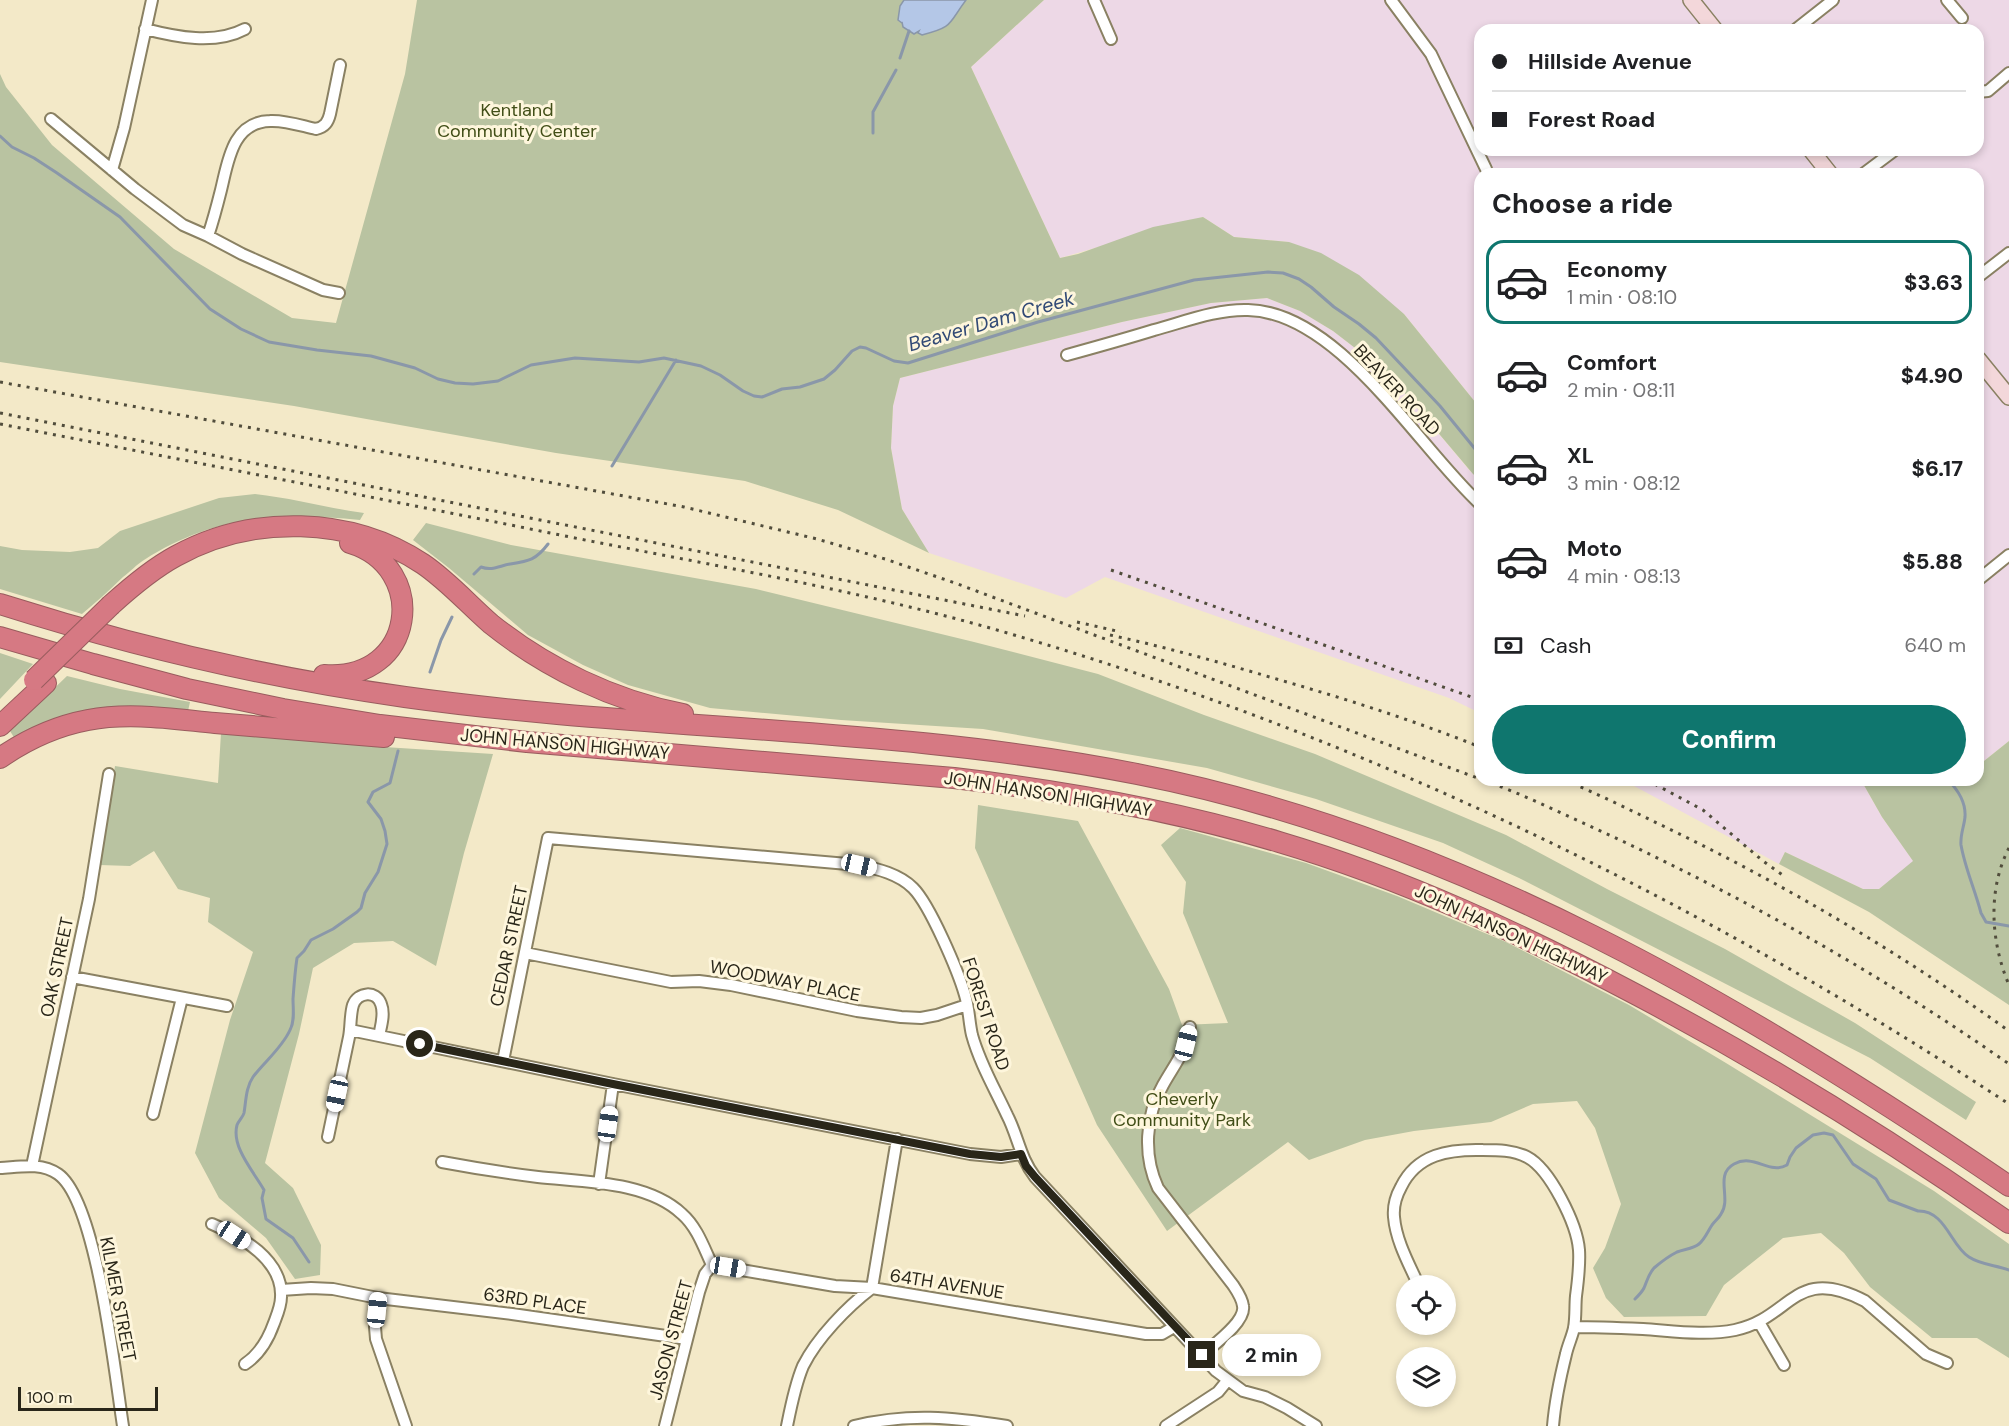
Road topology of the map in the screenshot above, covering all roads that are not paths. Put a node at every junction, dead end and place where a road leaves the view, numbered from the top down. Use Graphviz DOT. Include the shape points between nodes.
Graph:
graph roads {
  1 [pos="152,0"];
  2 [pos="1094,0"];
  3 [pos="1390,0"];
  4 [pos="1833,0"];
  5 [pos="1947,0"];
  6 [pos="1695,1"];
  7 [pos="1962,18"];
  8 [pos="1711,24"];
  9 [pos="1803,24"];
  10 [pos="145,29"];
  11 [pos="245,29"];
  12 [pos="1112,39"];
  13 [pos="340,64"];
  14 [pos="2009,74"];
  15 [pos="1984,91"];
  16 [pos="51,119"];
  17 [pos="1474,144"];
  18 [pos="1816,156"];
  19 [pos="1887,156"];
  20 [pos="1825,168"];
  21 [pos="1871,168"];
  22 [pos="112,170"];
  23 [pos="208,236"];
  24 [pos="2009,253"];
  25 [pos="1984,272"];
  26 [pos="339,293"];
  27 [pos="1066,355"];
  28 [pos="1984,366"];
  29 [pos="2009,397"];
  30 [pos="1474,498"];
  31 [pos="2009,555"];
  32 [pos="1984,575"];
  33 [pos="0,604"];
  34 [pos="116,607"];
  35 [pos="86,630"];
  36 [pos="0,637"];
  37 [pos="270,674"];
  38 [pos="40,681"];
  39 [pos="0,714"];
  40 [pos="0,726"];
  41 [pos="786,732"];
  42 [pos="527,742"];
  43 [pos="0,758"];
  44 [pos="109,774"];
  45 [pos="548,838"];
  46 [pos="525,953"];
  47 [pos="72,977"];
  48 [pos="182,998"];
  49 [pos="967,1005"];
  50 [pos="227,1006"];
  51 [pos="1190,1028"];
  52 [pos="350,1030"];
  53 [pos="379,1036"];
  54 [pos="503,1061"];
  55 [pos="613,1084"];
  56 [pos="153,1114"];
  57 [pos="328,1137"];
  58 [pos="897,1139"];
  59 [pos="1021,1154"];
  60 [pos="442,1162"];
  61 [pos="32,1166"];
  62 [pos="0,1168"];
  63 [pos="599,1184"];
  64 [pos="2009,1186"];
  65 [pos="2009,1223"];
  66 [pos="212,1224"];
  67 [pos="712,1265"];
  68 [pos="1414,1275"];
  69 [pos="872,1288"];
  70 [pos="281,1290"];
  71 [pos="378,1298"];
  72 [pos="1759,1322"];
  73 [pos="1174,1326"];
  74 [pos="1574,1327"];
  75 [pos="687,1339"];
  76 [pos="1202,1355"];
  77 [pos="1947,1363"];
  78 [pos="245,1364"];
  79 [pos="1784,1365"];
  80 [pos="1227,1381"];
  81 [pos="123,1426"];
  82 [pos="406,1426"];
  83 [pos="665,1426"];
  84 [pos="788,1426"];
  85 [pos="854,1426"];
  86 [pos="1007,1426"];
  87 [pos="1166,1426"];
  88 [pos="1316,1426"];
  89 [pos="1553,1426"];
  1 -- 10 [label="street"];
  2 -- 12 [label="street"];
  3 -- 17 [label="street" via="1431,54"];
  4 -- 9 [label="street"];
  5 -- 7 [label="street"];
  6 -- 8 [label="street"];
  10 -- 11 [label="street" via="216,38"];
  10 -- 22 [label="street"];
  13 -- 23 [label="street" via="330,114 323,126 316,129 271,120 251,126 236,140"];
  14 -- 15 [label="street"];
  16 -- 22 [label="street"];
  18 -- 20 [label="street"];
  19 -- 21 [label="street"];
  22 -- 23 [label="street" via="183,225"];
  23 -- 26 [label="street" via="323,290"];
  24 -- 25 [label="street"];
  27 -- 30 [label="street, BEAVER ROAD" via="1203,316 1248,310 1274,314 1316,335 1367,377"];
  28 -- 29 [label="street"];
  31 -- 32 [label="street"];
  33 -- 35 [label="highway, JOHN HANSON HIGHWAY"];
  34 -- 35 [label="highway, bridge"];
  34 -- 37 [label="highway" via="189,561 248,541 322,538 354,544 380,559 395,579 402,610 397,637 381,659 349,675"];
  34 -- 38 [label="highway"];
  34 -- 41 [label="highway" via="137,582 164,563 213,540 273,527 336,530 388,544 422,563 502,632 587,683 692,716"];
  35 -- 37 [label="highway, JOHN HANSON HIGHWAY"];
  35 -- 38 [label="highway, bridge"];
  36 -- 42 [label="highway, JOHN HANSON HIGHWAY" via="140,677 244,701 380,725"];
  37 -- 41 [label="highway, JOHN HANSON HIGHWAY" via="439,701"];
  38 -- 39 [label="highway"];
  38 -- 40 [label="highway"];
  41 -- 64 [label="highway, JOHN HANSON HIGHWAY" via="980,749 1111,769 1240,797 1369,839 1494,890 1678,982 1845,1079"];
  42 -- 43 [label="highway" via="480,746 112,717 60,727"];
  42 -- 65 [label="highway, JOHN HANSON HIGHWAY" via="1021,786 1151,808 1312,852 1406,885 1475,915 1662,1008 1842,1112"];
  44 -- 47 [label="street, OAK STREET"];
  45 -- 46 [label="street, CEDAR STREET"];
  45 -- 49 [label="street, FOREST ROAD" via="859,865 886,871 913,888 922,899 956,969"];
  46 -- 49 [label="street, WOODWAY PLACE" via="671,982 723,983 901,1017 929,1017"];
  46 -- 54 [label="street, CEDAR STREET"];
  47 -- 48 [label="street"];
  47 -- 61 [label="street, OAK STREET"];
  48 -- 50 [label="street"];
  48 -- 56 [label="street"];
  49 -- 59 [label="street, FOREST ROAD" via="976,1047"];
  51 -- 76 [label="street" via="1183,1053 1158,1094 1148,1154 1158,1188 1233,1285 1244,1307 1240,1321"];
  52 -- 53 [label="street"];
  52 -- 53 [label="street" via="356,1000 372,994 382,1011"];
  52 -- 57 [label="street"];
  53 -- 54 [label="street"];
  54 -- 55 [label="street"];
  55 -- 58 [label="street"];
  55 -- 63 [label="street"];
  58 -- 59 [label="street" via="984,1156"];
  58 -- 69 [label="street"];
  59 -- 73 [label="street, FOREST ROAD" via="1035,1177"];
  60 -- 63 [label="street"];
  61 -- 62 [label="street, KILMER STREET"];
  61 -- 81 [label="street, KILMER STREET" via="60,1175 83,1214 98,1265"];
  63 -- 67 [label="street" via="648,1193 674,1207 694,1229"];
  66 -- 70 [label="street" via="261,1254"];
  67 -- 69 [label="street, 64TH AVENUE" via="835,1286"];
  67 -- 75 [label="street, JASON STREET" via="703,1281"];
  68 -- 74 [label="street" via="1396,1232 1394,1216 1396,1196 1407,1176 1427,1158 1446,1152 1514,1151 1545,1171 1577,1234 1579,1271"];
  69 -- 73 [label="street, 64TH AVENUE" via="1146,1334 1162,1334"];
  69 -- 84 [label="street" via="836,1322 804,1365"];
  70 -- 71 [label="street, 63RD PLACE" via="333,1289"];
  70 -- 78 [label="street" via="270,1333 255,1357"];
  71 -- 75 [label="street, 63RD PLACE"];
  71 -- 82 [label="street" via="376,1339"];
  72 -- 74 [label="street" via="1717,1332"];
  72 -- 77 [label="street" via="1803,1293 1819,1288 1840,1291 1865,1301 1926,1354"];
  72 -- 79 [label="street"];
  73 -- 76 [label="street, FOREST ROAD"];
  74 -- 89 [label="street"];
  75 -- 83 [label="street, JASON STREET"];
  76 -- 80 [label="street, FOREST ROAD"];
  80 -- 87 [label="street" via="1218,1392"];
  80 -- 88 [label="street, FOREST ROAD"];
  85 -- 86 [label="street" via="916,1417"];
}
